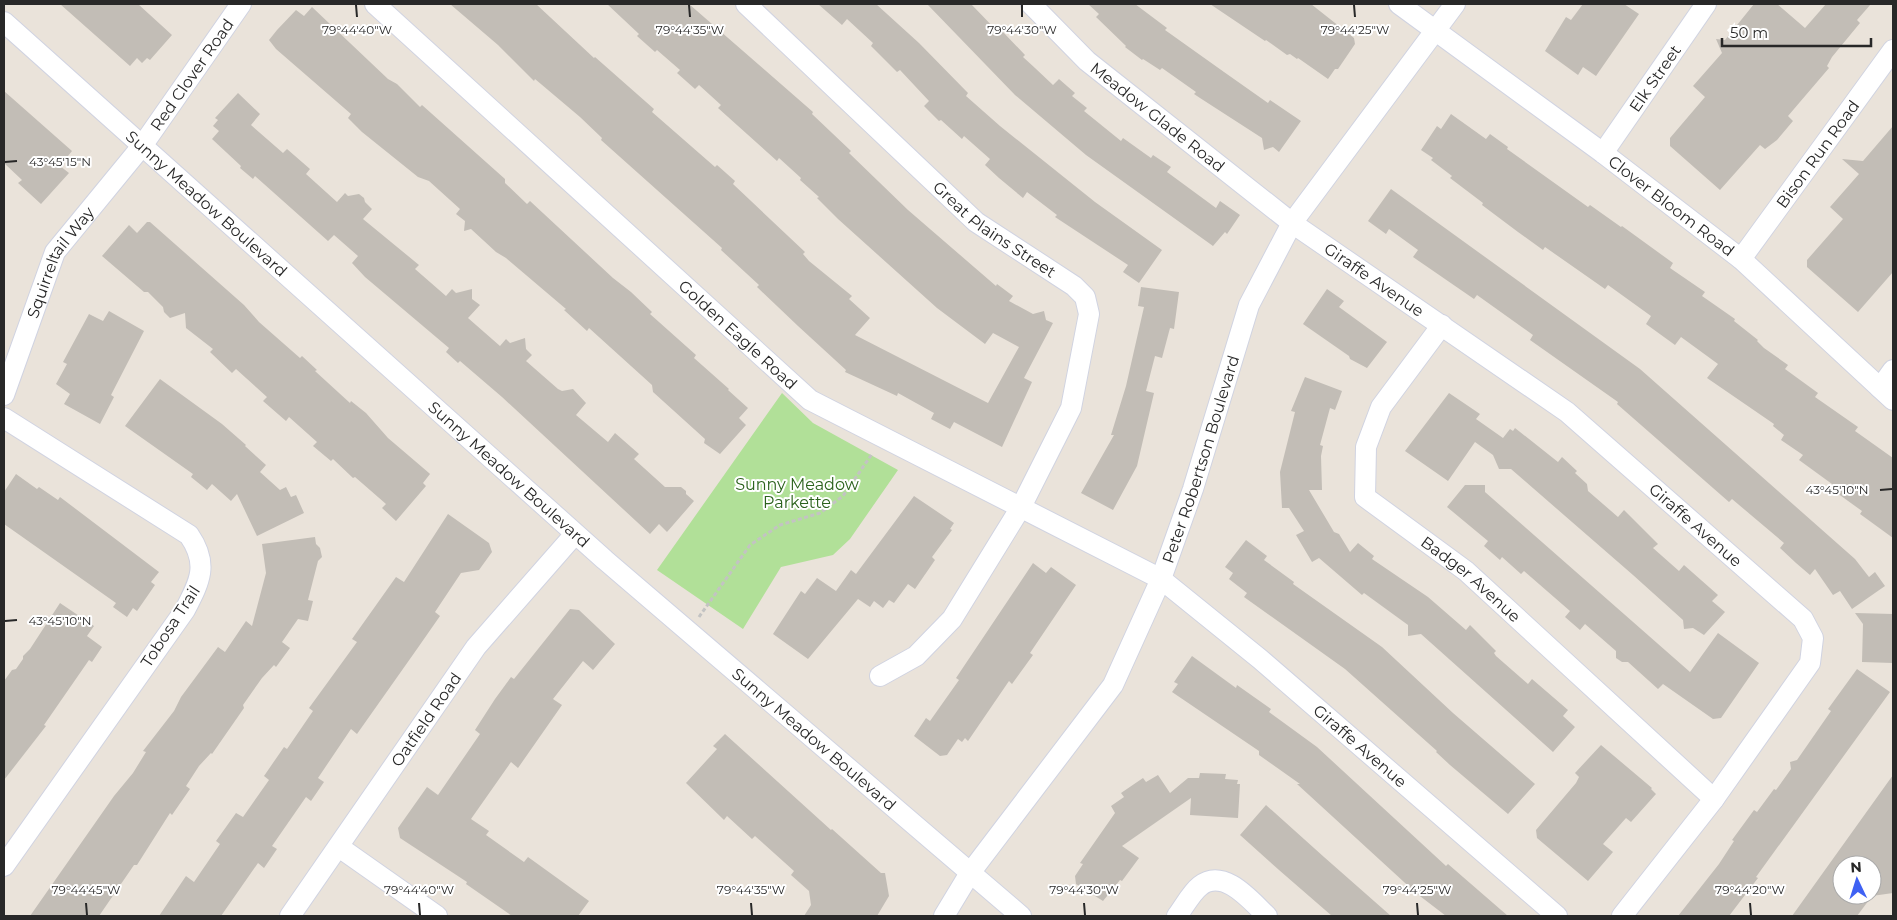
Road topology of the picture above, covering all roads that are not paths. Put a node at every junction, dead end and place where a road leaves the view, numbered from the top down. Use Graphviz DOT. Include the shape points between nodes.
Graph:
graph roads {
  1 [pos="241,4"];
  2 [pos="375,4"];
  3 [pos="746,4"];
  4 [pos="1031,4"];
  5 [pos="1399,4"];
  6 [pos="1455,4"];
  7 [pos="1706,4"];
  8 [pos="4,22"];
  9 [pos="1434,30"];
  10 [pos="1893,50"];
  11 [pos="142,146"];
  12 [pos="1603,153"];
  13 [pos="1292,223"];
  14 [pos="1741,259"];
  15 [pos="1442,325"];
  16 [pos="1893,370"];
  17 [pos="1887,394"];
  18 [pos="4,395"];
  19 [pos="4,418"];
  20 [pos="1021,507"];
  21 [pos="575,534"];
  22 [pos="1161,579"];
  23 [pos="880,676"];
  24 [pos="1714,799"];
  25 [pos="339,847"];
  26 [pos="4,866"];
  27 [pos="970,873"];
  28 [pos="290,916"];
  29 [pos="437,916"];
  30 [pos="944,916"];
  31 [pos="1021,916"];
  32 [pos="1177,916"];
  33 [pos="1267,916"];
  34 [pos="1557,916"];
  35 [pos="1622,916"];
  1 -- 11 [label="street, Red Clover Road"];
  2 -- 20 [label="street, Golden Eagle Road" via="810,400"];
  3 -- 20 [label="street, Great Plains Street" via="976,222 1074,286 1085,297 1089,314 1071,408"];
  4 -- 13 [label="street, Meadow Glade Road" via="1087,61"];
  5 -- 9 [label="street, Clover Bloom Road"];
  6 -- 9 [label="street, Peter Robertson Boulevard"];
  7 -- 12 [label="street, Elk Street"];
  8 -- 11 [label="street, Sunny Meadow Boulevard"];
  9 -- 12 [label="street, Clover Bloom Road"];
  9 -- 13 [label="street, Peter Robertson Boulevard"];
  10 -- 14 [label="street, Bison Run Road"];
  11 -- 18 [label="street, Squirreltail Way" via="55,252"];
  11 -- 21 [label="street, Sunny Meadow Boulevard"];
  12 -- 14 [label="street, Clover Bloom Road"];
  13 -- 15 [label="street, Giraffe Avenue"];
  13 -- 22 [label="street, Peter Robertson Boulevard" via="1249,305 1193,489"];
  14 -- 17 [label="street, Clover Bloom Road"];
  15 -- 24 [label="street, Badger Avenue" via="1381,407 1366,447 1365,497 1466,572"];
  15 -- 24 [label="street, Giraffe Avenue" via="1568,412 1803,619 1812,638 1810,663"];
  16 -- 17 [label="street"];
  19 -- 26 [label="street, Tobosa Trail" via="189,534 199,549 200,580 185,610"];
  20 -- 22 [label="street, Golden Eagle Road"];
  20 -- 23 [label="street, Great Plains Street" via="952,619 916,656"];
  21 -- 25 [label="street, Oatfield Road" via="476,647"];
  21 -- 27 [label="street, Sunny Meadow Boulevard"];
  22 -- 27 [label="street, Peter Robertson Boulevard" via="1113,685"];
  22 -- 34 [label="street, Giraffe Avenue" via="1260,659"];
  24 -- 35 [label="street, Giraffe Avenue"];
  25 -- 28 [label="street, Oatfield Road"];
  25 -- 29 [label="street"];
  27 -- 30 [label="street, Peter Robertson Boulevard"];
  27 -- 31 [label="street, Sunny Meadow Boulevard"];
  32 -- 33 [label="street" via="1200,886 1215,879 1232,884"];
}
